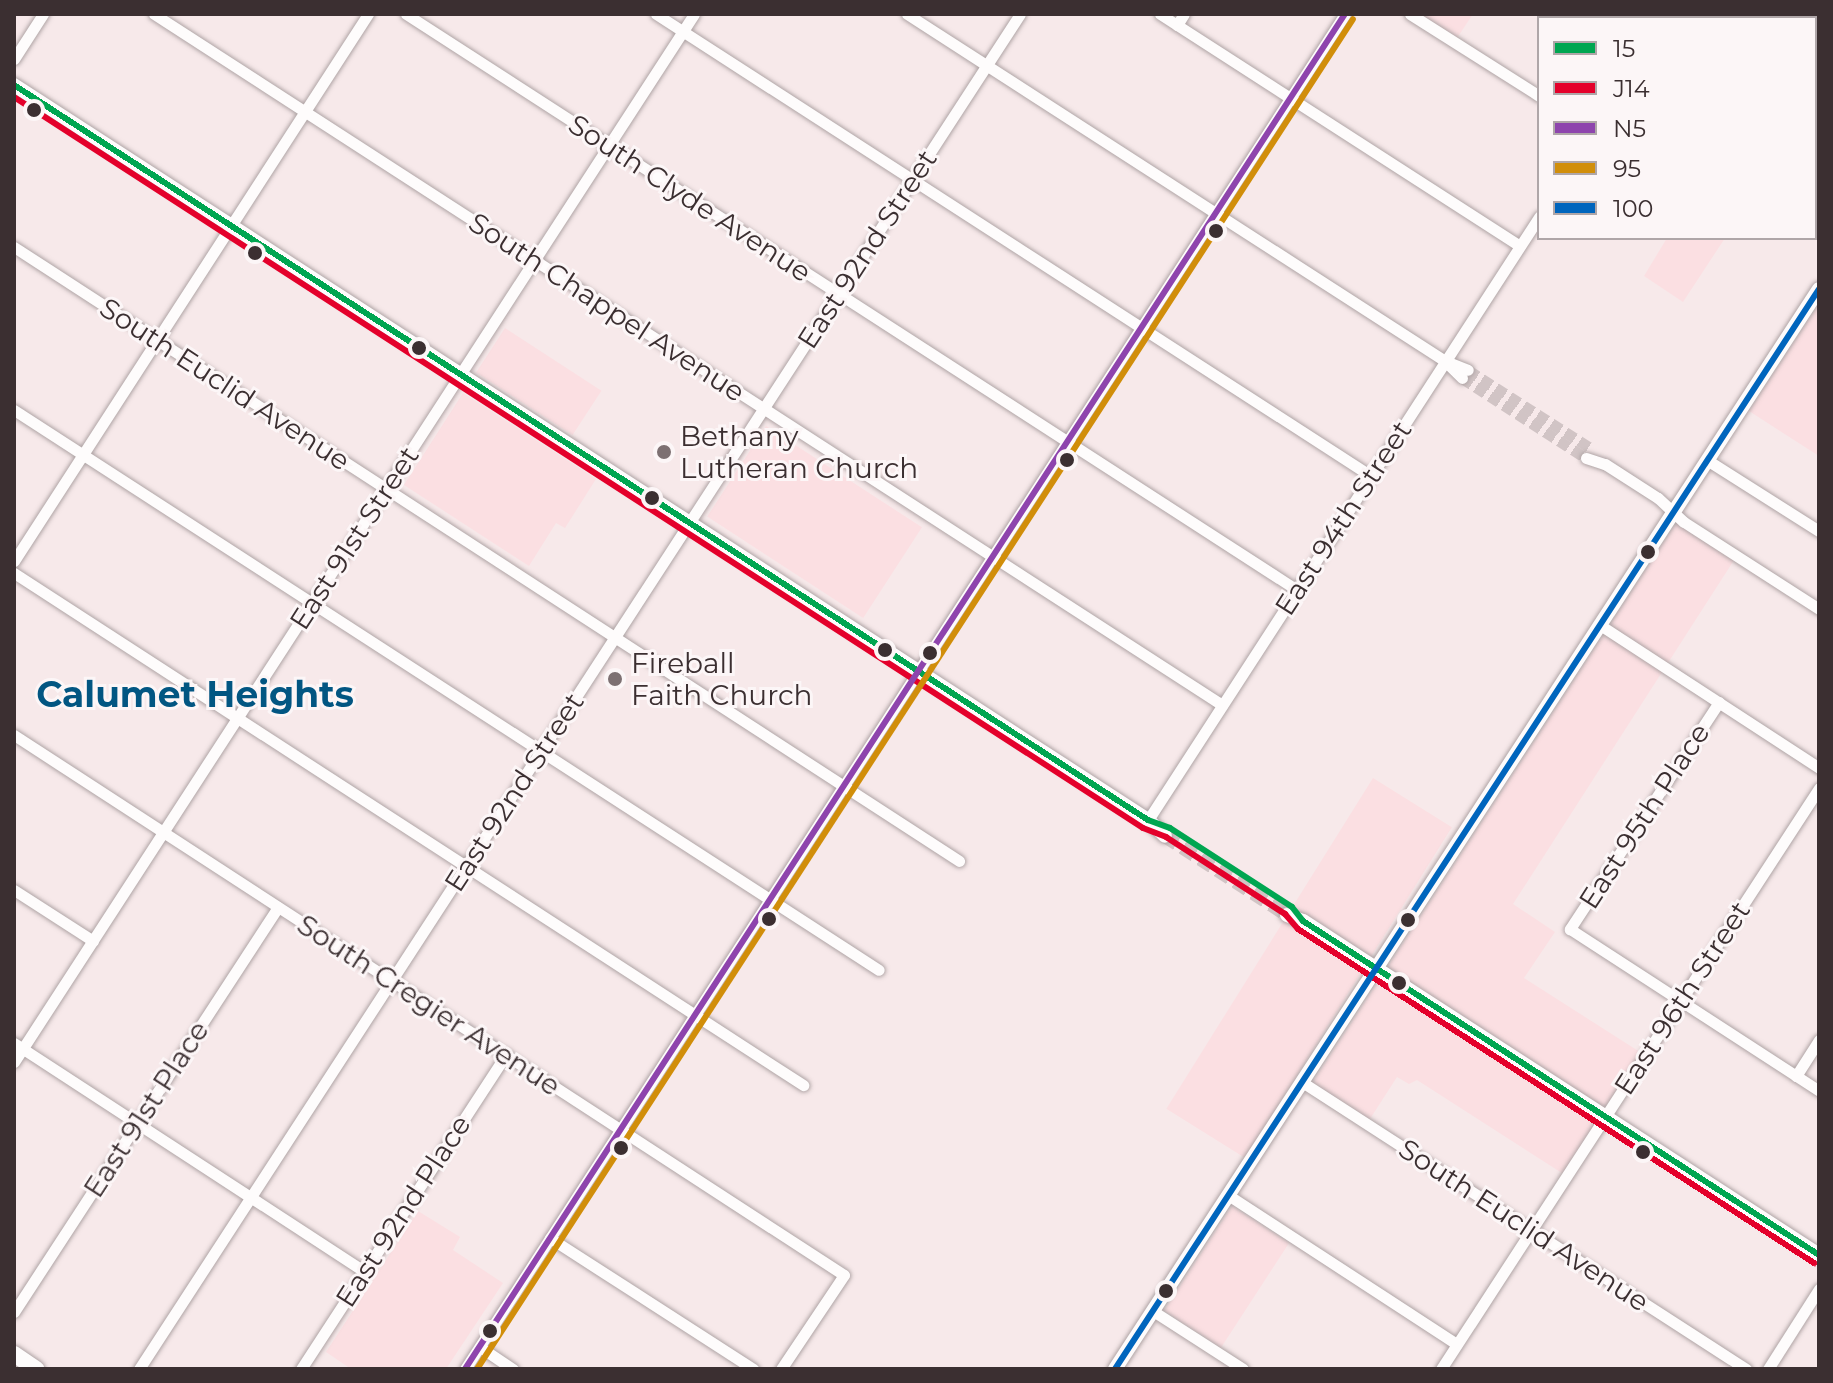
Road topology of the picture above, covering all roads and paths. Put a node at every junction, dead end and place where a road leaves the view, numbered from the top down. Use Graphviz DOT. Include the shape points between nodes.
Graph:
graph roads {
  1 [pos="43,14"];
  2 [pos="154,14"];
  3 [pos="368,14"];
  4 [pos="406,14"];
  5 [pos="656,14"];
  6 [pos="694,14"];
  7 [pos="907,14"];
  8 [pos="1020,14"];
  9 [pos="1160,14"];
  10 [pos="1184,14"];
  11 [pos="1345,14"];
  12 [pos="1410,14"];
  13 [pos="1177,25"];
  14 [pos="683,31"];
  15 [pos="14,59"];
  16 [pos="986,65"];
  17 [pos="14,85"];
  18 [pos="1537,95"];
  19 [pos="1290,98"];
  20 [pos="305,112"];
  21 [pos="609,145"];
  22 [pos="912,179"];
  23 [pos="1215,213"];
  24 [pos="1537,220"];
  25 [pos="231,225"];
  26 [pos="1520,246"];
  27 [pos="14,247"];
  28 [pos="534,260"];
  29 [pos="1819,289"];
  30 [pos="838,294"];
  31 [pos="1141,327"];
  32 [pos="157,340"];
  33 [pos="1445,361"];
  34 [pos="460,374"];
  35 [pos="1465,374"];
  36 [pos="763,408"];
  37 [pos="14,410"];
  38 [pos="1067,442"];
  39 [pos="83,454"];
  40 [pos="1589,454"];
  41 [pos="1707,460"];
  42 [pos="1371,476"];
  43 [pos="386,489"];
  44 [pos="1673,512"];
  45 [pos="689,522"];
  46 [pos="1819,531"];
  47 [pos="992,556"];
  48 [pos="14,561"];
  49 [pos="14,573"];
  50 [pos="1297,590"];
  51 [pos="312,603"];
  52 [pos="1819,609"];
  53 [pos="1600,625"];
  54 [pos="615,636"];
  55 [pos="918,670"];
  56 [pos="1719,702"];
  57 [pos="1222,705"];
  58 [pos="237,718"];
  59 [pos="14,735"];
  60 [pos="541,751"];
  61 [pos="1819,768"];
  62 [pos="844,785"];
  63 [pos="1819,788"];
  64 [pos="1148,820"];
  65 [pos="163,832"];
  66 [pos="1168,832"];
  67 [pos="959,861"];
  68 [pos="466,866"];
  69 [pos="14,890"];
  70 [pos="770,899"];
  71 [pos="278,907"];
  72 [pos="1290,911"];
  73 [pos="93,941"];
  74 [pos="1377,968"];
  75 [pos="879,970"];
  76 [pos="392,980"];
  77 [pos="1680,1001"];
  78 [pos="695,1015"];
  79 [pos="1819,1040"];
  80 [pos="18,1046"];
  81 [pos="506,1054"];
  82 [pos="14,1062"];
  83 [pos="1796,1076"];
  84 [pos="1302,1082"];
  85 [pos="803,1085"];
  86 [pos="1819,1091"];
  87 [pos="1605,1116"];
  88 [pos="137,1123"];
  89 [pos="621,1129"];
  90 [pos="1228,1195"];
  91 [pos="251,1197"];
  92 [pos="1531,1230"];
  93 [pos="550,1238"];
  94 [pos="1819,1255"];
  95 [pos="364,1271"];
  96 [pos="1819,1289"];
  97 [pos="1153,1311"];
  98 [pos="14,1312"];
  99 [pos="1457,1344"];
  100 [pos="480,1347"];
  101 [pos="14,1354"];
  102 [pos="36,1369"];
  103 [pos="139,1369"];
  104 [pos="301,1369"];
  105 [pos="465,1369"];
  106 [pos="513,1369"];
  107 [pos="753,1369"];
  108 [pos="781,1369"];
  109 [pos="1115,1369"];
  110 [pos="1243,1369"];
  111 [pos="1441,1369"];
  112 [pos="1746,1369"];
  113 [pos="1768,1369"];
  1 -- 15 [label="street"];
  2 -- 20 [label="street, South Chappel Avenue"];
  3 -- 20 [label="street"];
  4 -- 21 [label="street, South Clyde Avenue"];
  5 -- 14 [label="street"];
  6 -- 14 [label="street, East 91st Street"];
  7 -- 16 [label="street"];
  8 -- 16 [label="street, East 92nd Street"];
  9 -- 13 [label="street"];
  10 -- 13 [label="street"];
  11 -- 19 [label="street"];
  12 -- 18 [label="street"];
  13 -- 19 [label="street"];
  14 -- 21 [label="street, East 91st Street"];
  14 -- 22 [label="street"];
  16 -- 22 [label="street, East 92nd Street"];
  16 -- 23 [label="street"];
  17 -- 25 [label="main road"];
  19 -- 23 [label="street"];
  19 -- 26 [label="street"];
  20 -- 25 [label="street"];
  20 -- 28 [label="street, South Chappel Avenue"];
  21 -- 28 [label="street, East 91st Street"];
  21 -- 30 [label="street, South Clyde Avenue"];
  22 -- 30 [label="street, East 92nd Street"];
  22 -- 31 [label="street"];
  23 -- 31 [label="street"];
  23 -- 33 [label="street"];
  24 -- 26 [label="street, East 94th Street"];
  25 -- 32 [label="street"];
  25 -- 34 [label="main road"];
  26 -- 33 [label="street, East 94th Street"];
  27 -- 32 [label="street, South Euclid Avenue"];
  28 -- 34 [label="street, East 91st Street"];
  28 -- 36 [label="street, South Chappel Avenue"];
  29 -- 41 [label="main road"];
  30 -- 36 [label="street, East 92nd Street"];
  30 -- 38 [label="street, South Clyde Avenue"];
  31 -- 38 [label="street"];
  31 -- 42 [label="street"];
  32 -- 39 [label="street"];
  32 -- 43 [label="street, South Euclid Avenue"];
  33 -- 35 [label="street"];
  33 -- 42 [label="street, East 94th Street"];
  34 -- 43 [label="street, East 91st Street"];
  34 -- 45 [label="main road"];
  36 -- 45 [label="street, East 92nd Street"];
  36 -- 47 [label="street, South Chappel Avenue"];
  37 -- 39 [label="street"];
  38 -- 47 [label="street"];
  38 -- 50 [label="street, South Clyde Avenue"];
  39 -- 48 [label="street"];
  39 -- 51 [label="street"];
  40 -- 44 [label="street"];
  41 -- 44 [label="main road"];
  41 -- 46 [label="street"];
  42 -- 50 [label="street, East 94th Street"];
  43 -- 51 [label="street, East 91st Street"];
  43 -- 54 [label="street, South Euclid Avenue"];
  44 -- 52 [label="street"];
  44 -- 53 [label="main road"];
  45 -- 54 [label="street, East 92nd Street"];
  45 -- 55 [label="main road"];
  47 -- 55 [label="street"];
  47 -- 57 [label="street, South Chappel Avenue"];
  49 -- 58 [label="street"];
  50 -- 57 [label="street, East 94th Street"];
  51 -- 58 [label="street, East 91st Street"];
  51 -- 60 [label="street"];
  53 -- 56 [label="street"];
  53 -- 74 [label="main road"];
  54 -- 60 [label="street, East 92nd Street"];
  54 -- 62 [label="street, South Euclid Avenue"];
  55 -- 62 [label="street"];
  55 -- 64 [label="main road"];
  56 -- 61 [label="street"];
  56 -- 77 [label="street, East 95th Place" via="1570,929"];
  57 -- 64 [label="street, East 94th Street"];
  58 -- 65 [label="street, East 91st Street"];
  58 -- 68 [label="street"];
  59 -- 65 [label="street, South Cregier Avenue"];
  60 -- 68 [label="street, East 92nd Street"];
  60 -- 70 [label="street"];
  62 -- 67 [label="street, South Euclid Avenue"];
  62 -- 70 [label="street"];
  63 -- 77 [label="street, East 96th Street"];
  64 -- 66 [label="main road"];
  65 -- 71 [label="street, South Cregier Avenue"];
  65 -- 73 [label="street, East 91st Street"];
  68 -- 76 [label="street, East 92nd Street"];
  68 -- 78 [label="street"];
  69 -- 73 [label="street"];
  70 -- 75 [label="street"];
  70 -- 78 [label="street"];
  71 -- 76 [label="street, South Cregier Avenue"];
  71 -- 88 [label="street, East 91st Place"];
  72 -- 74 [label="main road"];
  73 -- 80 [label="street, East 91st Street"];
  74 -- 84 [label="main road"];
  74 -- 87 [label="main road"];
  76 -- 81 [label="street, South Cregier Avenue"];
  76 -- 91 [label="street, East 92nd Street"];
  77 -- 83 [label="street"];
  77 -- 87 [label="street, East 96th Street"];
  78 -- 85 [label="street"];
  78 -- 89 [label="street"];
  79 -- 83 [label="street"];
  80 -- 82 [label="street, East 91st Street"];
  80 -- 88 [label="street"];
  81 -- 89 [label="street, South Cregier Avenue"];
  81 -- 95 [label="street, East 92nd Place"];
  83 -- 86 [label="street"];
  84 -- 90 [label="main road"];
  84 -- 92 [label="street, South Euclid Avenue"];
  87 -- 92 [label="street, East 96th Street"];
  87 -- 94 [label="main road"];
  88 -- 91 [label="street"];
  88 -- 98 [label="street, East 91st Place"];
  89 -- 93 [label="street"];
  89 -- 108 [label="street, South Cregier Avenue" via="844,1275"];
  90 -- 97 [label="main road"];
  90 -- 99 [label="street"];
  91 -- 95 [label="street"];
  91 -- 103 [label="street, East 92nd Street"];
  92 -- 99 [label="street, East 96th Street"];
  92 -- 112 [label="street, South Euclid Avenue"];
  93 -- 100 [label="street"];
  93 -- 107 [label="street"];
  95 -- 104 [label="street, East 92nd Place"];
  96 -- 113 [label="street"];
  97 -- 109 [label="main road"];
  97 -- 110 [label="street"];
  99 -- 111 [label="street, East 96th Street"];
  100 -- 105 [label="street"];
  100 -- 106 [label="street"];
  101 -- 102 [label="highway"];
}
